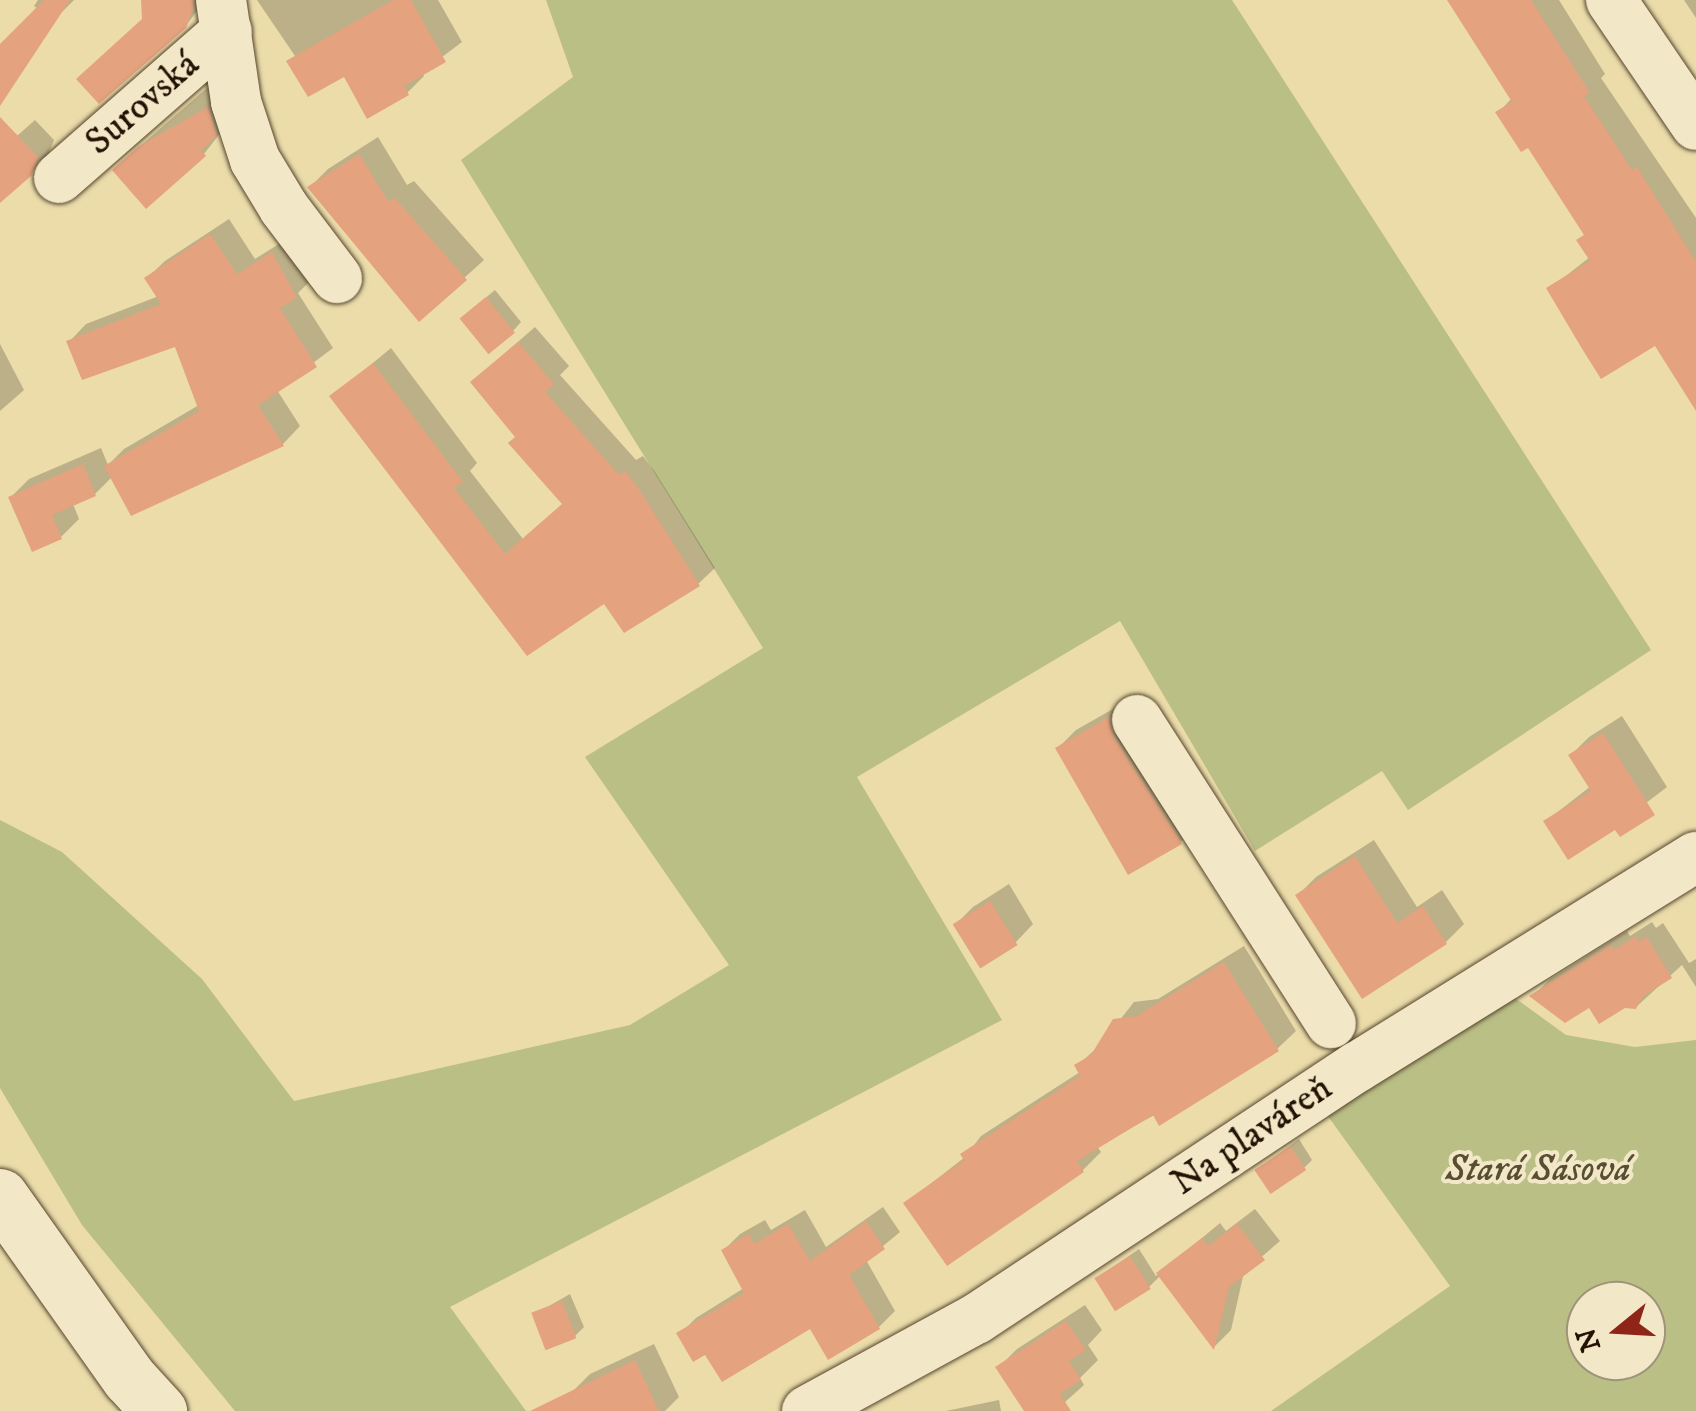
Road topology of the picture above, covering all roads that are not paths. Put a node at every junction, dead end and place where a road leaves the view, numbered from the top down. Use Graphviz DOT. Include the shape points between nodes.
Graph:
graph roads {
  1 [pos="1611,0"];
  2 [pos="224,16"];
  3 [pos="1696,126"];
  4 [pos="59,178"];
  5 [pos="337,278"];
  6 [pos="1137,720"];
  7 [pos="1696,857"];
  8 [pos="1331,1023"];
  9 [pos="0,1196"];
  10 [pos="159,1411"];
  11 [pos="807,1411"];
  1 -- 3 [label="street"];
  2 -- 4 [label="street, Surovská"];
  2 -- 5 [label="street, Surovská" via="236,102 255,160"];
  6 -- 8 [label="street"];
  7 -- 11 [label="street, Na plaváreň" via="1357,1067 976,1319"];
  9 -- 10 [label="street"];
}
